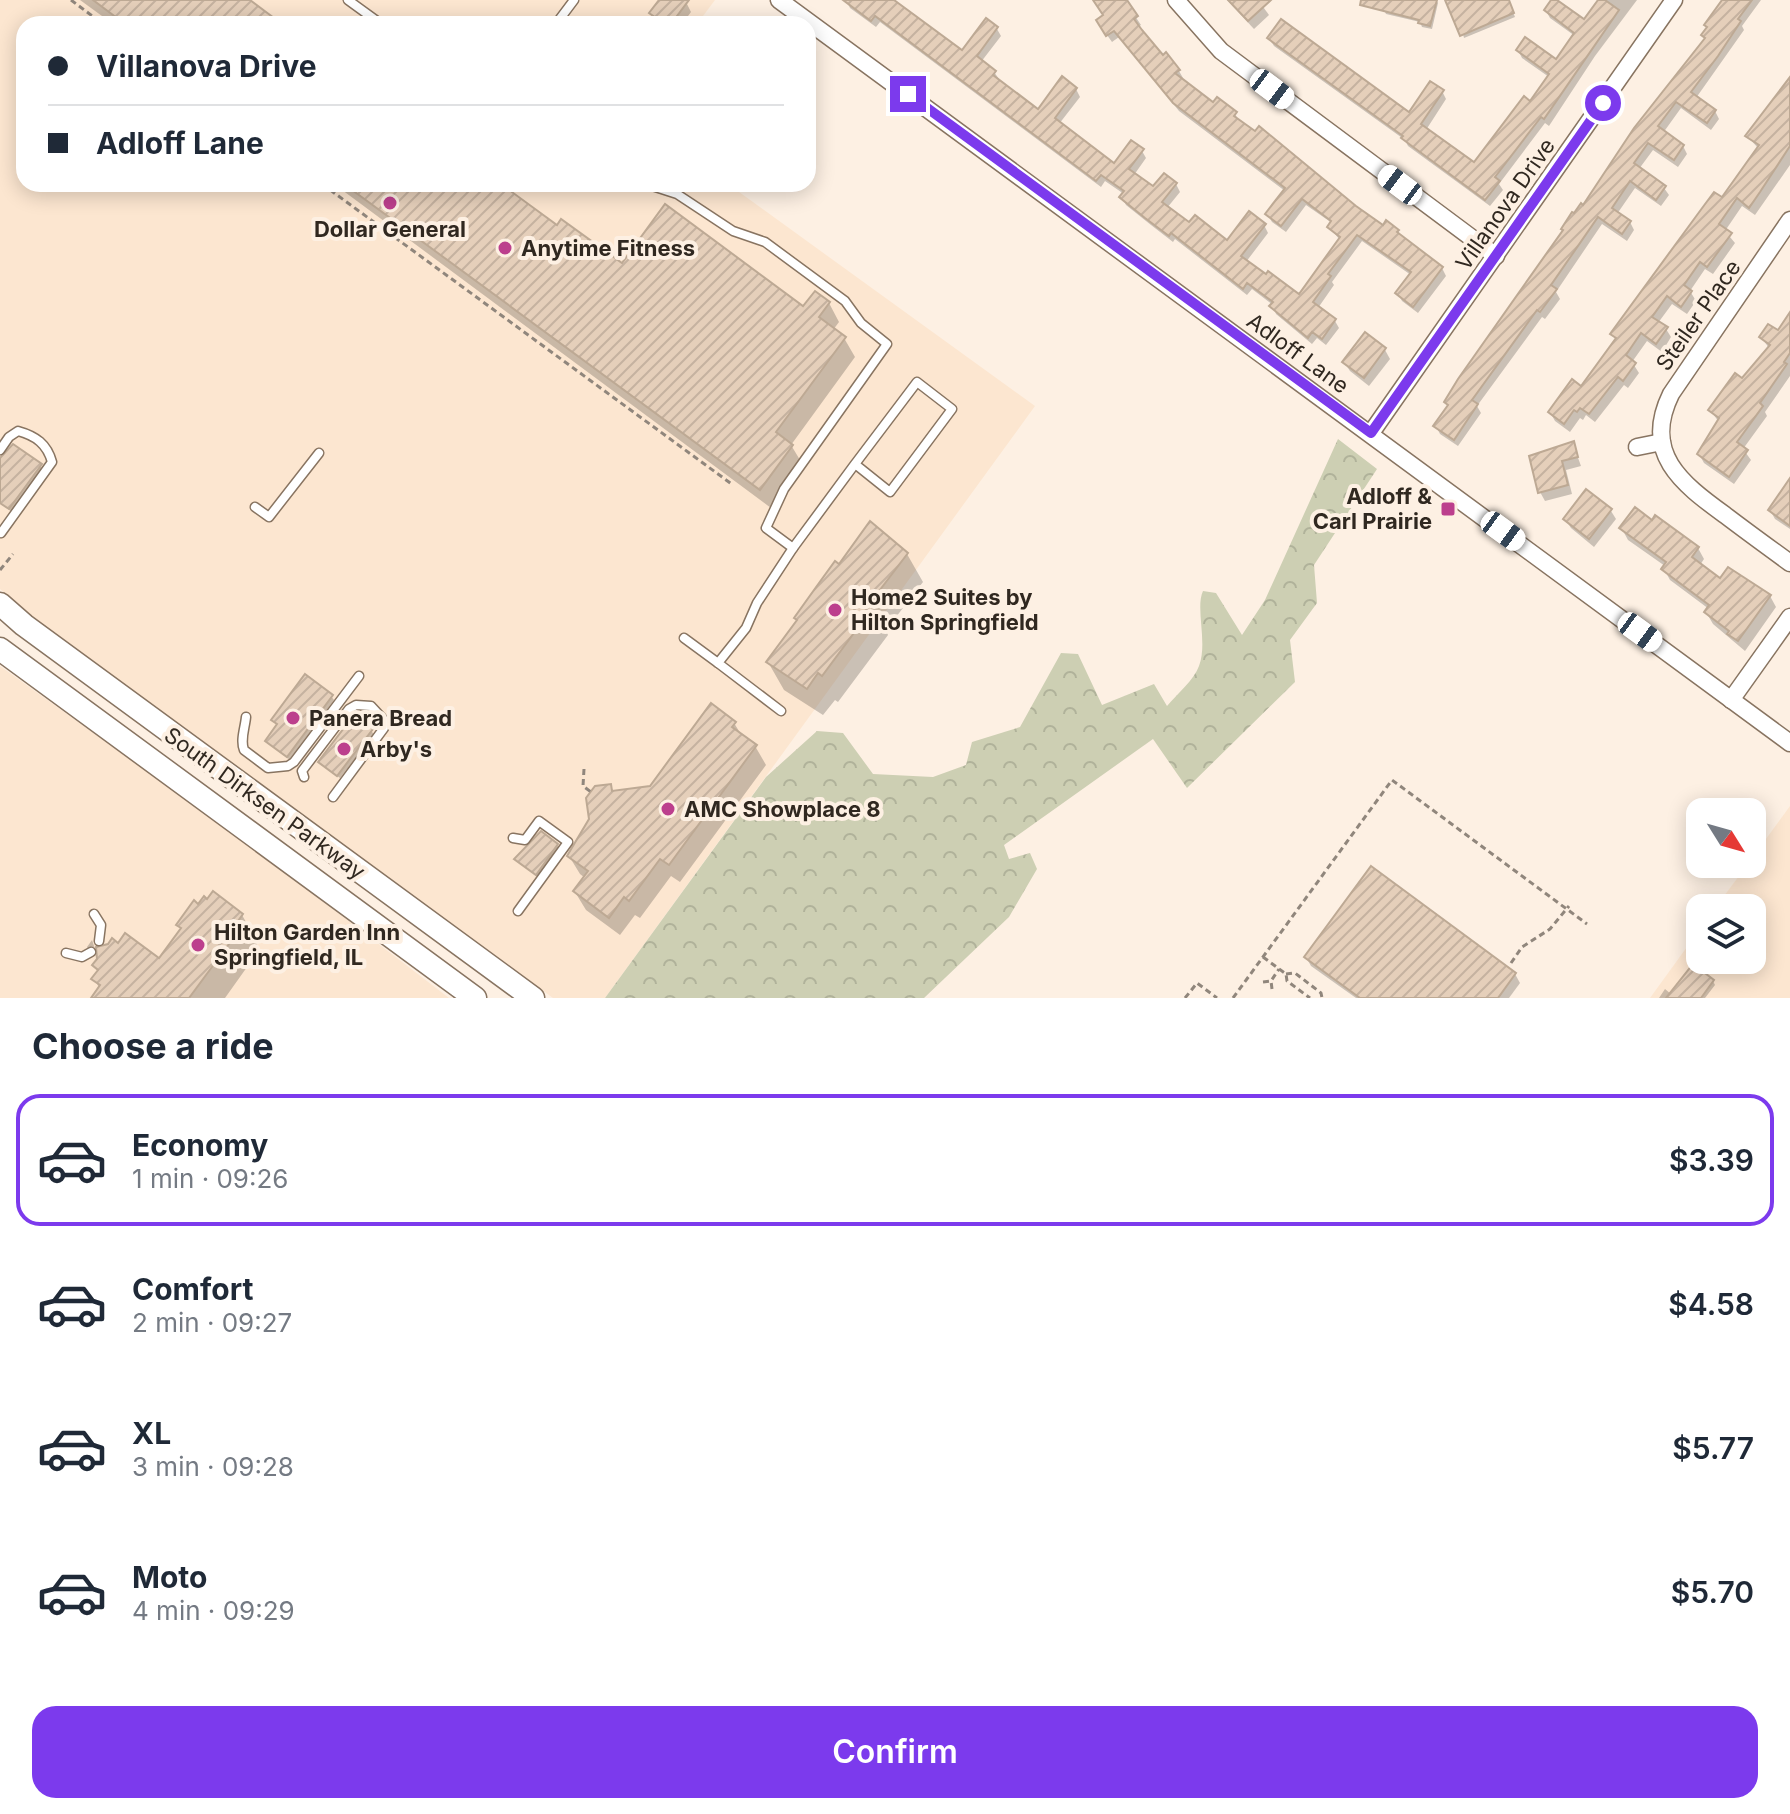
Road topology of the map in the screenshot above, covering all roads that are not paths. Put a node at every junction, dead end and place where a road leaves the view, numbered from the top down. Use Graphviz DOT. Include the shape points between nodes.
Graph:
graph roads {
  1 [pos="348,0"];
  2 [pos="779,0"];
  3 [pos="1176,0"];
  4 [pos="1674,0"];
  5 [pos="370,16"];
  6 [pos="801,16"];
  7 [pos="816,27"];
  8 [pos="671,192"];
  9 [pos="1790,220"];
  10 [pos="1496,256"];
  11 [pos="1371,433"];
  12 [pos="1662,442"];
  13 [pos="1637,447"];
  14 [pos="0,450"];
  15 [pos="319,453"];
  16 [pos="855,464"];
  17 [pos="255,507"];
  18 [pos="1,533"];
  19 [pos="793,548"];
  20 [pos="1790,563"];
  21 [pos="0,604"];
  22 [pos="1790,617"];
  23 [pos="684,638"];
  24 [pos="0,649"];
  25 [pos="718,663"];
  26 [pos="359,676"];
  27 [pos="1731,700"];
  28 [pos="781,711"];
  29 [pos="246,717"];
  30 [pos="1790,743"];
  31 [pos="304,777"];
  32 [pos="333,797"];
  33 [pos="513,838"];
  34 [pos="518,911"];
  35 [pos="94,914"];
  36 [pos="99,941"];
  37 [pos="91,952"];
  38 [pos="66,953"];
  39 [pos="475,998"];
  40 [pos="533,998"];
  1 -- 5 [label="lane"];
  2 -- 6 [label="street, Adloff Lane"];
  3 -- 10 [label="street" via="1221,51"];
  4 -- 10 [label="street, Villanova Drive"];
  7 -- 11 [label="street, Adloff Lane"];
  8 -- 19 [label="lane" via="733,231 765,242 845,301 887,344 784,489 766,528"];
  9 -- 12 [label="street, Steiler Place" via="1671,394 1662,419"];
  10 -- 11 [label="street, Villanova Drive"];
  11 -- 27 [label="street, Adloff Lane"];
  12 -- 13 [label="street"];
  12 -- 20 [label="street" via="1688,489"];
  14 -- 18 [label="lane" via="18,431 41,441 52,462"];
  15 -- 17 [label="lane" via="269,517"];
  16 -- 16 [label="lane" via="917,382 952,409 890,492"];
  16 -- 19 [label="lane"];
  19 -- 25 [label="lane" via="746,628"];
  21 -- 40 [label="main road, South Dirksen Parkway"];
  22 -- 27 [label="street"];
  23 -- 25 [label="lane"];
  24 -- 39 [label="main road, South Dirksen Parkway"];
  25 -- 28 [label="lane"];
  26 -- 29 [label="lane" via="290,765 268,768 244,750"];
  27 -- 30 [label="street, Adloff Lane"];
  31 -- 32 [label="lane" via="302,771 349,709 371,706 384,720 384,728"];
  33 -- 34 [label="lane" via="525,840 539,821 568,842"];
  35 -- 36 [label="lane" via="101,925"];
  37 -- 38 [label="lane" via="82,957"];
}
